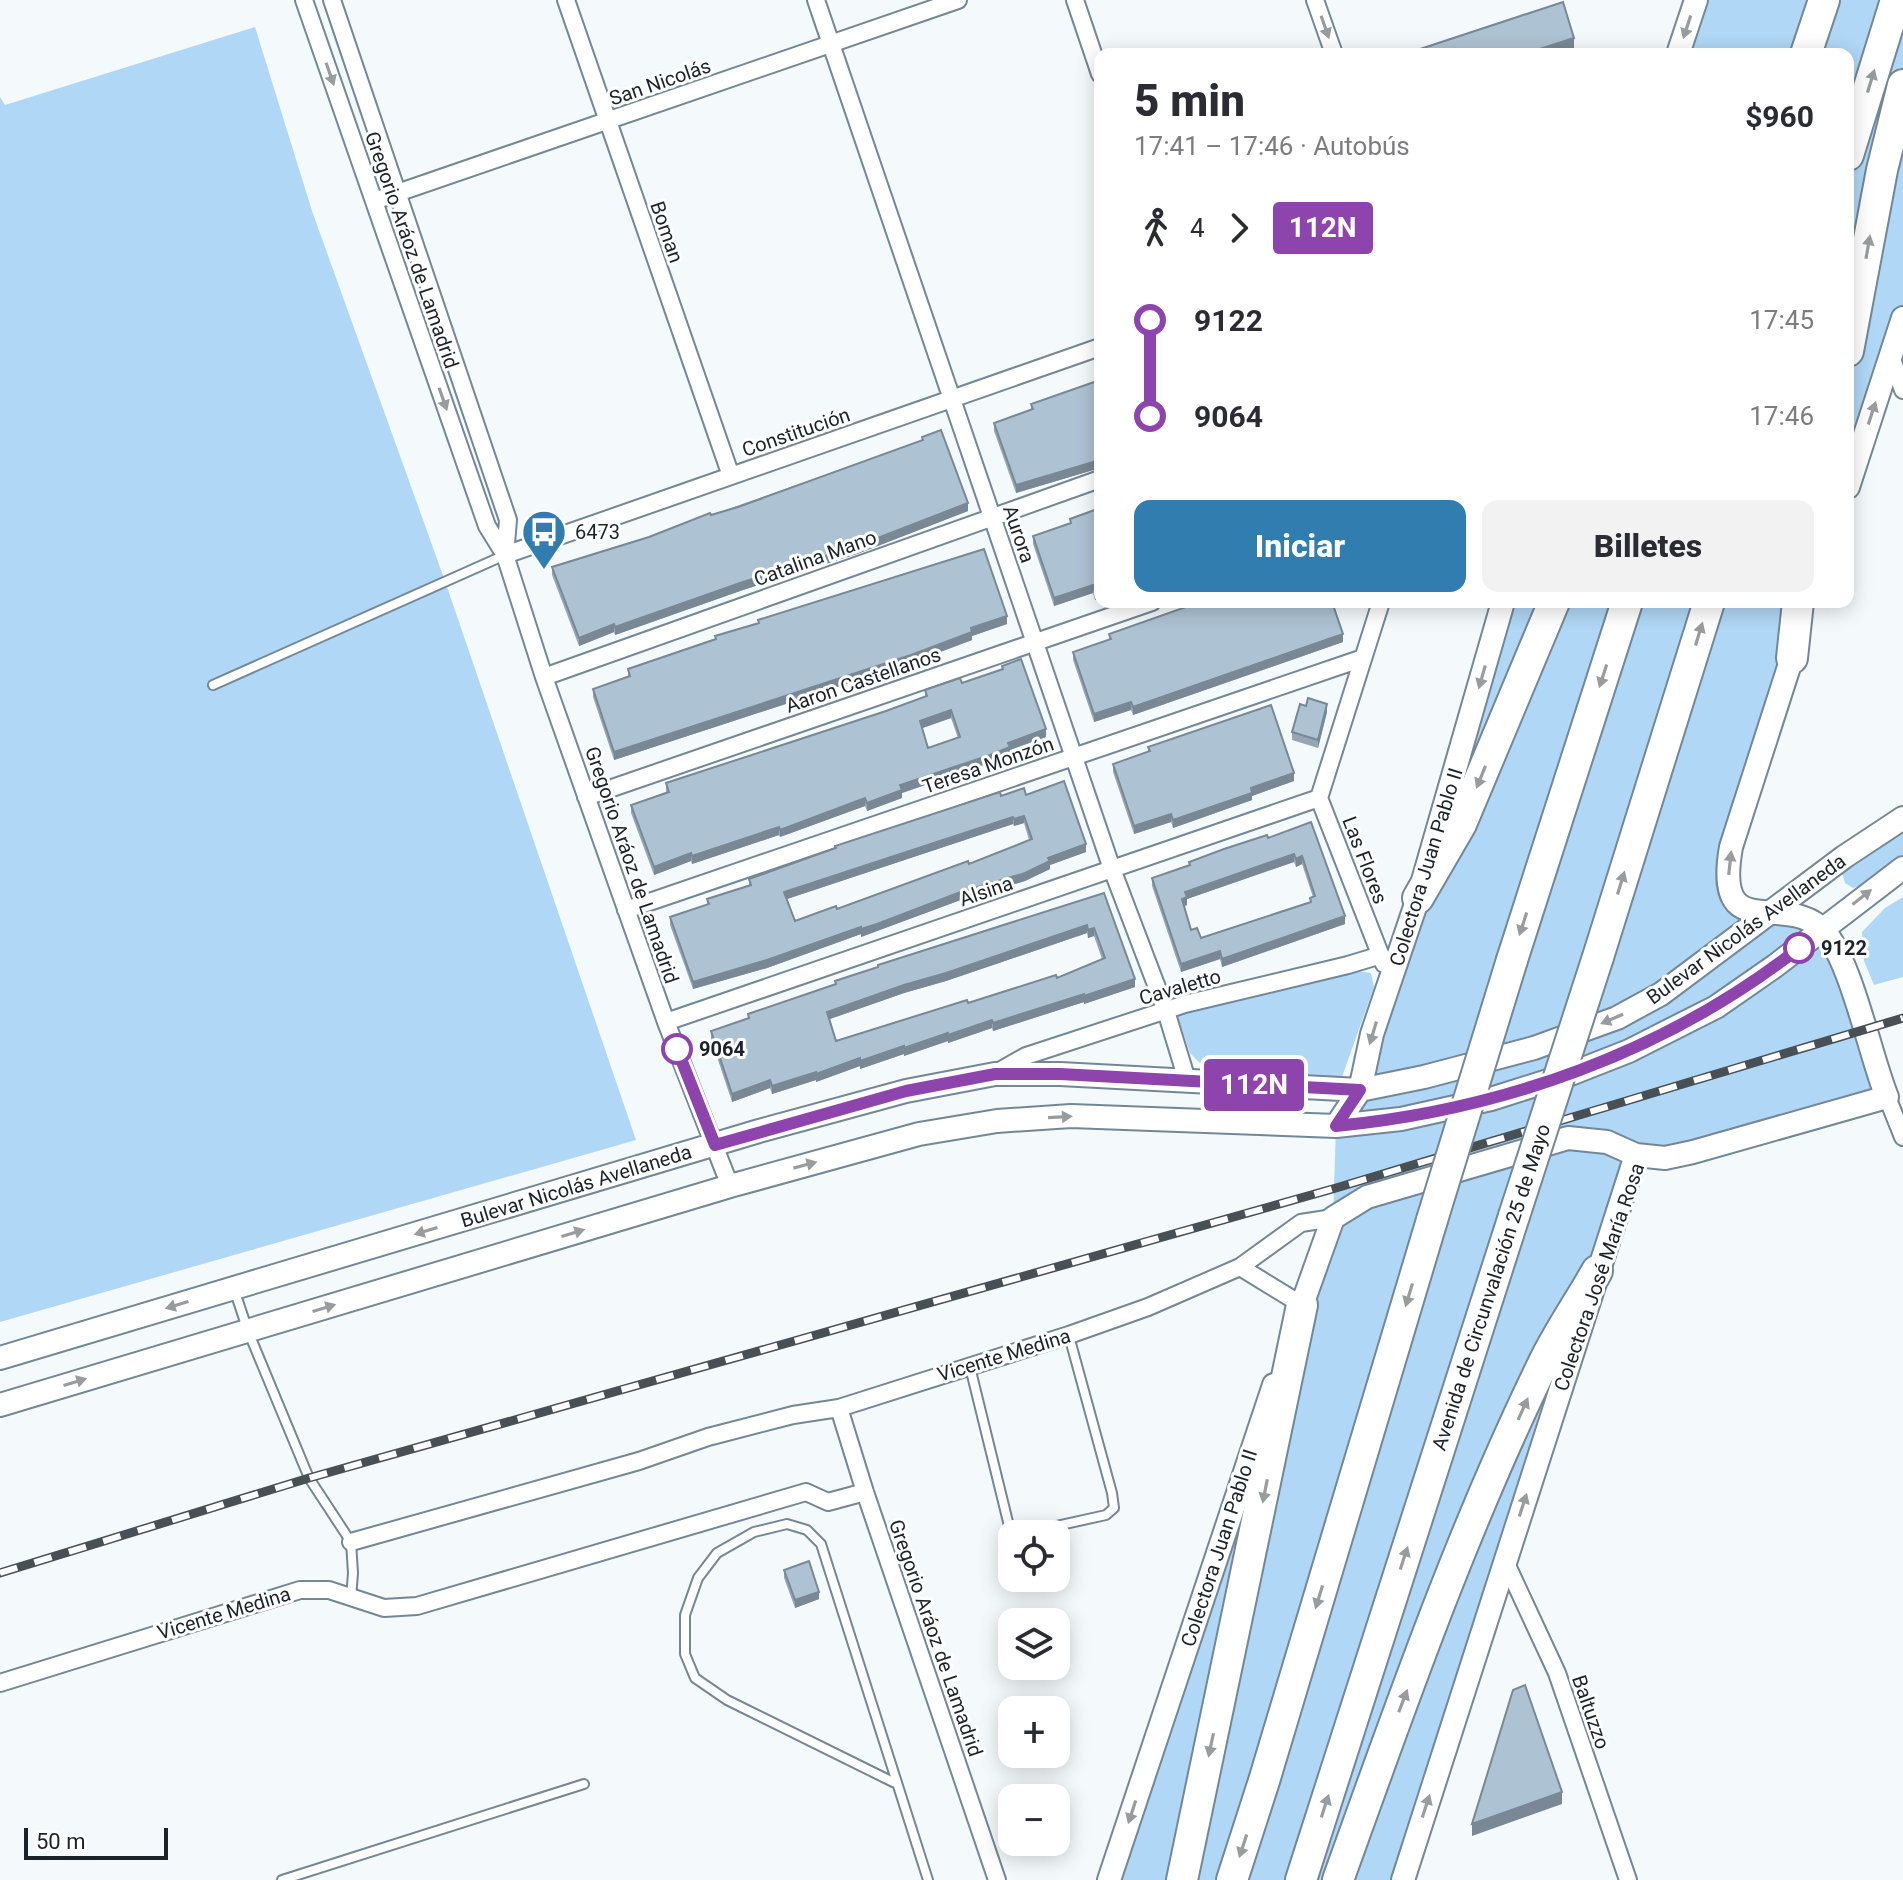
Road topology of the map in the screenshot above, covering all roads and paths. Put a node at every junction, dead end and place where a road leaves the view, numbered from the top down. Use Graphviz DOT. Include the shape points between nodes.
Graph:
graph roads {
  1 [pos="304,0"];
  2 [pos="332,0"];
  3 [pos="566,0"];
  4 [pos="816,0"];
  5 [pos="958,0"];
  6 [pos="1075,0"];
  7 [pos="1315,0"];
  8 [pos="1696,0"];
  9 [pos="1824,0"];
  10 [pos="1896,0"];
  11 [pos="831,44"];
  12 [pos="1332,48"];
  13 [pos="1680,48"];
  14 [pos="1808,48"];
  15 [pos="1094,56"];
  16 [pos="1903,85"];
  17 [pos="607,121"];
  18 [pos="1854,136"];
  19 [pos="397,193"];
  20 [pos="374,201"];
  21 [pos="1903,318"];
  22 [pos="1854,319"];
  23 [pos="1094,349"];
  24 [pos="1891,356"];
  25 [pos="1903,390"];
  26 [pos="952,399"];
  27 [pos="1854,469"];
  28 [pos="731,476"];
  29 [pos="1094,481"];
  30 [pos="991,516"];
  31 [pos="505,555"];
  32 [pos="1134,608"];
  33 [pos="1379,608"];
  34 [pos="1501,608"];
  35 [pos="1551,608"];
  36 [pos="1625,608"];
  37 [pos="1707,608"];
  38 [pos="1797,608"];
  39 [pos="1808,608"];
  40 [pos="1035,642"];
  41 [pos="1363,658"];
  42 [pos="1792,658"];
  43 [pos="544,677"];
  44 [pos="213,685"];
  45 [pos="1074,756"];
  46 [pos="586,797"];
  47 [pos="1319,798"];
  48 [pos="1903,818"];
  49 [pos="1903,868"];
  50 [pos="1112,869"];
  51 [pos="1418,898"];
  52 [pos="626,910"];
  53 [pos="1770,914"];
  54 [pos="1822,929"];
  55 [pos="1381,955"];
  56 [pos="1391,983"];
  57 [pos="1166,1011"];
  58 [pos="666,1022"];
  59 [pos="995,1074"];
  60 [pos="1187,1080"];
  61 [pos="1360,1090"];
  62 [pos="1895,1109"];
  63 [pos="1336,1126"];
  64 [pos="1903,1137"];
  65 [pos="715,1145"];
  66 [pos="1636,1155"];
  67 [pos="730,1186"];
  68 [pos="1333,1218"];
  69 [pos="1240,1267"];
  70 [pos="1597,1271"];
  71 [pos="234,1288"];
  72 [pos="1302,1305"];
  73 [pos="248,1331"];
  74 [pos="1069,1335"];
  75 [pos="0,1358"];
  76 [pos="970,1366"];
  77 [pos="0,1405"];
  78 [pos="839,1408"];
  79 [pos="865,1492"];
  80 [pos="351,1542"];
  81 [pos="1505,1561"];
  82 [pos="351,1598"];
  83 [pos="0,1683"];
  84 [pos="895,1783"];
  85 [pos="584,1784"];
  86 [pos="282,1880"];
  87 [pos="928,1880"];
  88 [pos="997,1880"];
  89 [pos="1109,1880"];
  90 [pos="1182,1880"];
  91 [pos="1232,1880"];
  92 [pos="1301,1880"];
  93 [pos="1338,1880"];
  94 [pos="1403,1880"];
  95 [pos="1628,1880"];
  1 -- 20 [label="street, Gregorio Aráoz de Lamadrid, one-way"];
  2 -- 19 [label="street, Gregorio Aráoz de Lamadrid"];
  3 -- 17 [label="street, Boman"];
  4 -- 11 [label="street, Aurora"];
  5 -- 11 [label="street, San Nicolás"];
  6 -- 15 [label="street"];
  7 -- 12 [label="street, one-way"];
  8 -- 13 [label="main road, one-way"];
  9 -- 14 [label="highway"];
  18 -- 10 [label="highway, one-way"];
  11 -- 17 [label="street, San Nicolás"];
  11 -- 26 [label="street, Aurora"];
  22 -- 16 [label="highway, one-way"];
  17 -- 19 [label="street, San Nicolás"];
  17 -- 28 [label="street, Boman"];
  19 -- 20 [label="street, San Nicolás"];
  19 -- 31 [label="street, Gregorio Aráoz de Lamadrid" via="508,520"];
  20 -- 31 [label="street, Gregorio Aráoz de Lamadrid, one-way" via="487,526"];
  21 -- 24 [label="main road"];
  23 -- 26 [label="street, Constitución"];
  24 -- 25 [label="street"];
  27 -- 24 [label="main road, one-way"];
  26 -- 28 [label="street, Constitución"];
  26 -- 30 [label="street, Aurora"];
  28 -- 31 [label="street, Constitución"];
  29 -- 30 [label="street, Catalina Mano"];
  30 -- 40 [label="street, Aurora"];
  30 -- 43 [label="street, Catalina Mano"];
  31 -- 43 [label="street, Gregorio Aráoz de Lamadrid"];
  31 -- 44 [label="lane"];
  32 -- 40 [label="street, Aaron Castellanos"];
  33 -- 41 [label="street"];
  34 -- 51 [label="main road, Colectora Juan Pablo II, one-way"];
  35 -- 51 [label="highway, one-way" via="1461,824"];
  36 -- 91 [label="highway, one-way, bridge" via="1512,960"];
  92 -- 37 [label="highway, Avenida de Circunvalación 25 de Mayo, one-way, bridge"];
  38 -- 42 [label="highway"];
  39 -- 42 [label="main road"];
  40 -- 45 [label="street, Aurora"];
  40 -- 46 [label="street, Aaron Castellanos"];
  41 -- 45 [label="street, Teresa Monzón"];
  41 -- 47 [label="street"];
  53 -- 42 [label="main road, one-way" via="1752,913 1738,903 1727,871"];
  43 -- 46 [label="street, Gregorio Aráoz de Lamadrid"];
  45 -- 50 [label="street, Aurora"];
  45 -- 52 [label="street, Teresa Monzón"];
  46 -- 52 [label="street, Gregorio Aráoz de Lamadrid"];
  47 -- 50 [label="street, Alsina"];
  47 -- 55 [label="street, Las Flores"];
  48 -- 53 [label="main road, Bulevar Nicolás Avellaneda"];
  54 -- 49 [label="main road, Bulevar Nicolás Avellaneda, one-way"];
  50 -- 57 [label="street, Aurora"];
  50 -- 58 [label="street, Alsina"];
  51 -- 56 [label="main road, Colectora Juan Pablo II"];
  52 -- 58 [label="street, Gregorio Aráoz de Lamadrid"];
  53 -- 54 [label="main road" via="1806,918"];
  53 -- 61 [label="main road, Bulevar Nicolás Avellaneda, one-way" via="1661,994 1617,1018 1534,1048"];
  54 -- 62 [label="main road" via="1844,967"];
  54 -- 63 [label="main road, Bulevar Nicolás Avellaneda" via="1716,1007 1629,1051 1491,1099 1401,1119"];
  55 -- 56 [label="street, Las Flores"];
  55 -- 57 [label="street, Cavaletto"];
  56 -- 61 [label="main road, Colectora Juan Pablo II, one-way" via="1372,1034"];
  57 -- 59 [label="street, Cavaletto" via="1026,1056"];
  57 -- 60 [label="street, Aurora"];
  58 -- 65 [label="street, Gregorio Aráoz de Lamadrid"];
  59 -- 60 [label="main road, Bulevar Nicolás Avellaneda"];
  59 -- 65 [label="main road, Bulevar Nicolás Avellaneda" via="906,1091"];
  60 -- 61 [label="main road, Bulevar Nicolás Avellaneda"];
  61 -- 63 [label="main road, Colectora Juan Pablo II"];
  62 -- 64 [label="street"];
  62 -- 66 [label="main road, Colectora José María Rosa" via="1665,1158"];
  67 -- 63 [label="main road, Bulevar Nicolás Avellaneda, one-way" via="919,1134 997,1121 1071,1116"];
  65 -- 67 [label="street, Gregorio Aráoz de Lamadrid"];
  65 -- 71 [label="main road, Bulevar Nicolás Avellaneda, one-way"];
  66 -- 68 [label="main road, Vicente Medina" via="1607,1142 1568,1138 1402,1185 1367,1197"];
  66 -- 70 [label="main road, Colectora José María Rosa"];
  73 -- 67 [label="main road, Bulevar Nicolás Avellaneda, one-way"];
  68 -- 69 [label="street, Vicente Medina" via="1301,1223"];
  68 -- 72 [label="main road, Colectora Juan Pablo II"];
  69 -- 72 [label="street"];
  69 -- 74 [label="street, Vicente Medina"];
  81 -- 70 [label="main road, Colectora José María Rosa, one-way"];
  93 -- 70 [label="highway, one-way" via="1473,1523 1546,1359"];
  71 -- 73 [label="lane"];
  71 -- 75 [label="main road, Bulevar Nicolás Avellaneda, one-way"];
  72 -- 89 [label="main road, Colectora Juan Pablo II, one-way"];
  72 -- 90 [label="highway, one-way"];
  77 -- 73 [label="main road, Bulevar Nicolás Avellaneda, one-way"];
  73 -- 80 [label="lane" via="309,1478"];
  74 -- 76 [label="street, Vicente Medina"];
  74 -- 76 [label="lane" via="1112,1493 1114,1508 1106,1515 1020,1534 1009,1526"];
  76 -- 78 [label="street, Vicente Medina"];
  78 -- 79 [label="street, Gregorio Aráoz de Lamadrid"];
  78 -- 80 [label="street, Vicente Medina" via="708,1437"];
  79 -- 82 [label="street, Vicente Medina" via="828,1502 806,1492 417,1606 384,1608"];
  79 -- 88 [label="street, Gregorio Aráoz de Lamadrid"];
  80 -- 82 [label="lane"];
  94 -- 81 [label="main road, Colectora José María Rosa, one-way"];
  81 -- 95 [label="street, Baltuzzo" via="1557,1673"];
  82 -- 83 [label="street, Vicente Medina" via="329,1590 300,1590"];
  84 -- 84 [label="lane" via="821,1544 807,1530 787,1524 754,1532 717,1553 698,1578 685,1615 685,1654 695,1678 727,1700"];
  84 -- 87 [label="lane"];
  85 -- 86 [label="lane"];
}
